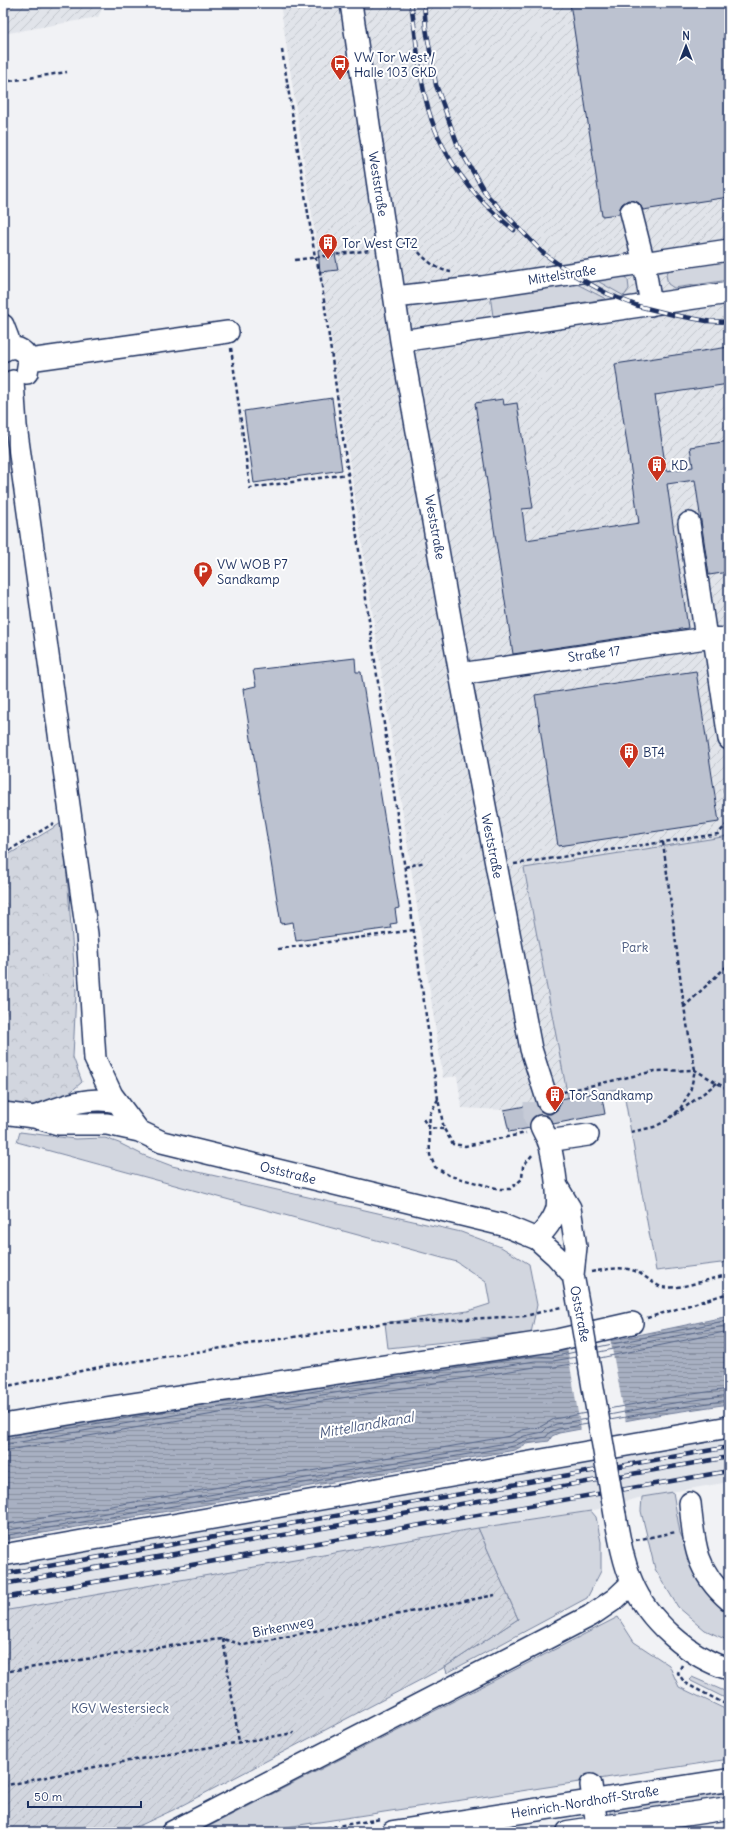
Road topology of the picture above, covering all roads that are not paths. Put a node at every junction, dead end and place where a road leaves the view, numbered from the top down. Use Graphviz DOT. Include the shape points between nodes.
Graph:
graph roads {
  1 [pos="351,3"];
  2 [pos="631,212"];
  3 [pos="729,250"];
  4 [pos="644,263"];
  5 [pos="729,293"];
  6 [pos="395,297"];
  7 [pos="650,305"];
  8 [pos="3,325"];
  9 [pos="228,332"];
  10 [pos="401,341"];
  11 [pos="6,349"];
  12 [pos="29,360"];
  13 [pos="8,379"];
  14 [pos="689,523"];
  15 [pos="717,638"];
  16 [pos="460,674"];
  17 [pos="729,739"];
  18 [pos="543,1100"];
  19 [pos="117,1102"];
  20 [pos="3,1113"];
  21 [pos="34,1117"];
  22 [pos="139,1131"];
  23 [pos="588,1135"];
  24 [pos="556,1186"];
  25 [pos="537,1239"];
  26 [pos="573,1275"];
  27 [pos="632,1323"];
  28 [pos="3,1425"];
  29 [pos="729,1427"];
  30 [pos="690,1503"];
  31 [pos="3,1555"];
  32 [pos="632,1583"];
  33 [pos="729,1600"];
  34 [pos="729,1669"];
  35 [pos="729,1780"];
  36 [pos="592,1793"];
  37 [pos="729,1808"];
  38 [pos="597,1830"];
  39 [pos="172,1832"];
  40 [pos="393,1832"];
  41 [pos="568,1832"];
  1 -- 6 [label="street, Weststraße"];
  2 -- 4 [label="street"];
  3 -- 4 [label="street, Mittelstraße"];
  4 -- 6 [label="street, Mittelstraße"];
  4 -- 7 [label="street"];
  5 -- 7 [label="street"];
  6 -- 10 [label="street, Weststraße"];
  7 -- 10 [label="street"];
  8 -- 11 [label="street" via="8,338"];
  9 -- 12 [label="street"];
  10 -- 16 [label="street, Weststraße"];
  11 -- 12 [label="street" via="20,349"];
  12 -- 13 [label="street" via="26,374 18,380"];
  13 -- 19 [label="street" via="87,934 95,1059"];
  14 -- 15 [label="street"];
  15 -- 16 [label="street, Straße 17"];
  15 -- 17 [label="street"];
  16 -- 18 [label="street, Weststraße" via="531,1049"];
  19 -- 21 [label="street" via="105,1099 86,1100"];
  19 -- 22 [label="street"];
  20 -- 21 [label="street"];
  21 -- 22 [label="street" via="58,1124 107,1124"];
  22 -- 25 [label="street, Oststraße" via="162,1142 503,1225"];
  23 -- 24 [label="street" via="540,1136"];
  24 -- 25 [label="street" via="557,1208 550,1224"];
  24 -- 26 [label="street" via="570,1208 576,1248"];
  25 -- 26 [label="street, Oststraße"];
  26 -- 32 [label="street, Oststraße, bridge" via="614,1515"];
  27 -- 28 [label="street" via="557,1340"];
  29 -- 31 [label="street"];
  30 -- 33 [label="street" via="692,1529 699,1558 716,1589"];
  32 -- 34 [label="street, Oststraße" via="643,1602 665,1629 690,1651"];
  32 -- 39 [label="street" via="615,1599 590,1616"];
  35 -- 36 [label="main road, Heinrich-Nordhoff-Straße"];
  36 -- 38 [label="street"];
  36 -- 40 [label="main road, Heinrich-Nordhoff-Straße"];
  37 -- 38 [label="main road, Heinrich-Nordhoff-Straße"];
  38 -- 41 [label="main road, Heinrich-Nordhoff-Straße"];
}
